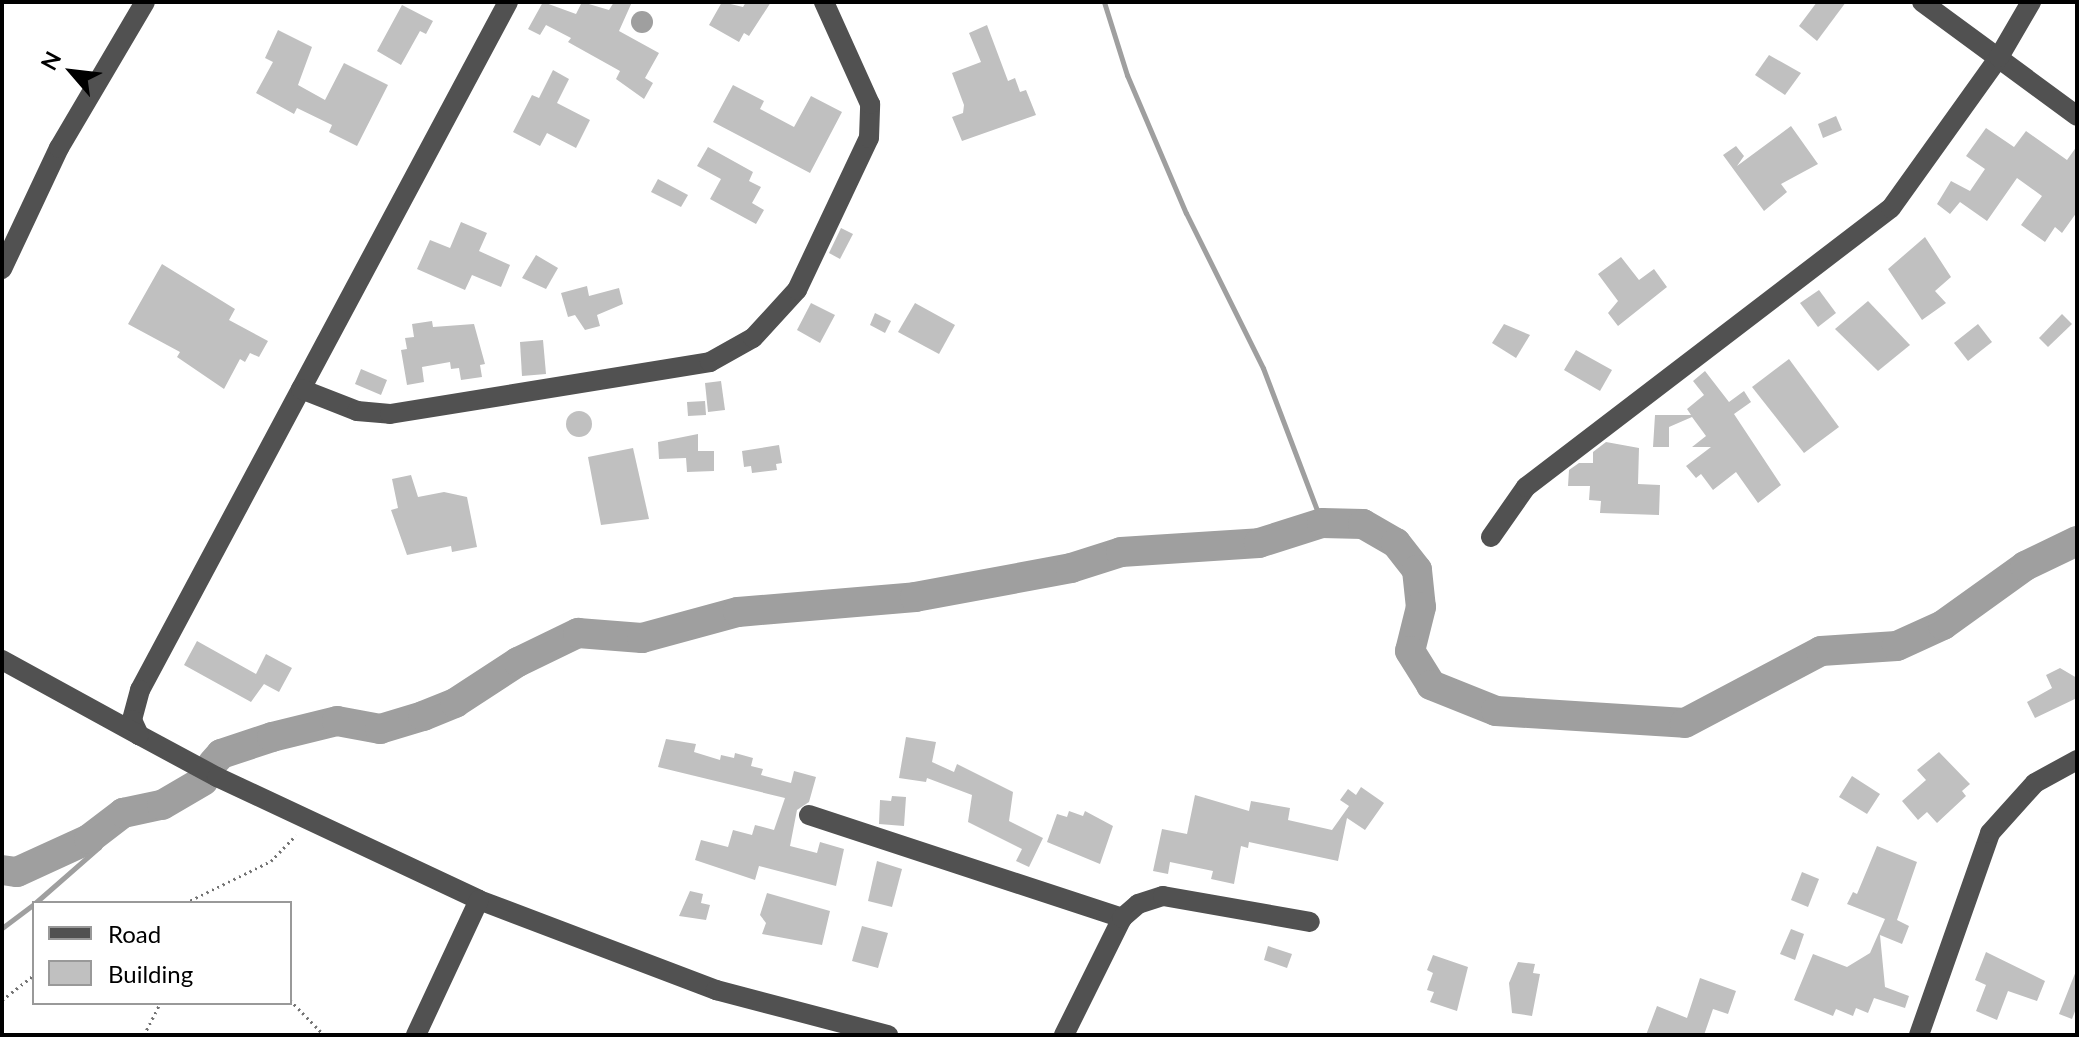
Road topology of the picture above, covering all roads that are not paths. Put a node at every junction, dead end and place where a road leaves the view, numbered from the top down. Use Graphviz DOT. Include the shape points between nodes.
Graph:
graph roads {
  1 [pos="145,2"];
  2 [pos="508,2"];
  3 [pos="824,2"];
  4 [pos="1922,2"];
  5 [pos="2031,2"];
  6 [pos="1999,57"];
  7 [pos="2077,116"];
  8 [pos="2,269"];
  9 [pos="301,389"];
  10 [pos="1491,537"];
  11 [pos="2,660"];
  12 [pos="139,735"];
  13 [pos="2077,760"];
  14 [pos="809,815"];
  15 [pos="479,900"];
  16 [pos="1122,918"];
  17 [pos="1310,922"];
  18 [pos="416,1035"];
  19 [pos="888,1035"];
  20 [pos="1064,1035"];
  21 [pos="1919,1035"];
  1 -- 8 [label="street" via="59,148"];
  2 -- 9 [label="street"];
  3 -- 9 [label="street" via="870,104 869,138 797,290 753,338 710,362 390,414 357,411"];
  4 -- 6 [label="street"];
  5 -- 6 [label="street"];
  6 -- 7 [label="street"];
  6 -- 10 [label="street" via="1891,208 1526,487"];
  9 -- 12 [label="street" via="136,698 132,720"];
  11 -- 12 [label="street"];
  12 -- 15 [label="street" via="308,822"];
  13 -- 21 [label="street" via="2035,783 1990,833"];
  14 -- 16 [label="street"];
  15 -- 18 [label="street"];
  15 -- 19 [label="street" via="716,990"];
  16 -- 17 [label="street" via="1138,904 1163,896"];
  16 -- 20 [label="street"];
}
